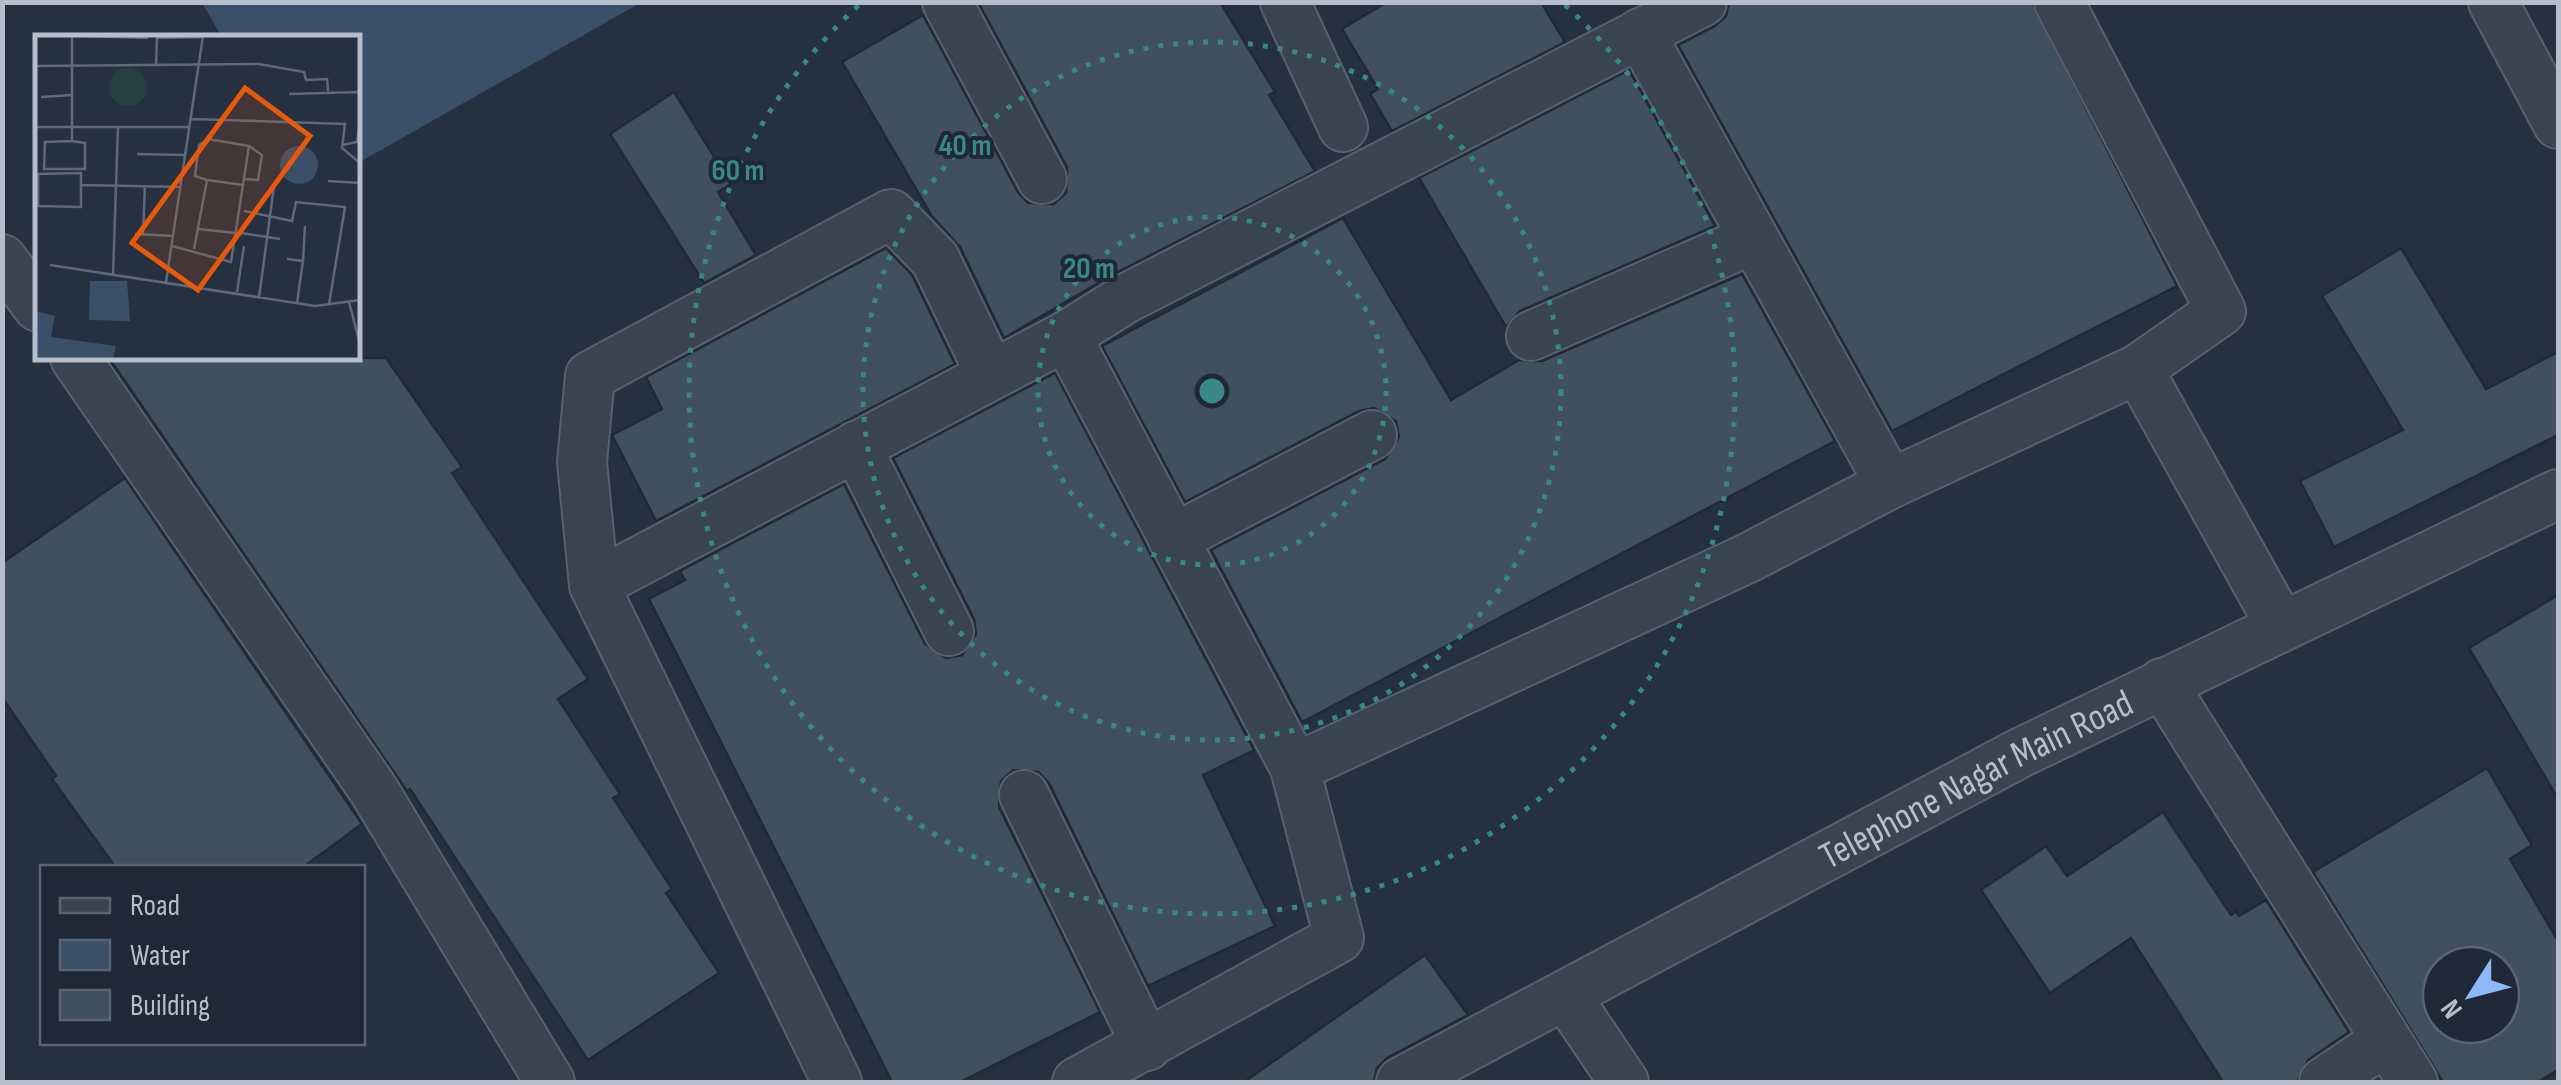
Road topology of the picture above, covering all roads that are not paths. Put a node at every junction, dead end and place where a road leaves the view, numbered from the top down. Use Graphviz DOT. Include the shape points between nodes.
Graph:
graph roads {
  1 [pos="947,2"];
  2 [pos="1285,2"];
  3 [pos="1702,2"];
  4 [pos="2058,2"];
  5 [pos="2493,2"];
  6 [pos="1640,33"];
  7 [pos="2558,124"];
  8 [pos="1343,127"];
  9 [pos="1042,178"];
  10 [pos="1752,240"];
  11 [pos="2,259"];
  12 [pos="35,303"];
  13 [pos="1066,336"];
  14 [pos="1530,336"];
  15 [pos="76,360"];
  16 [pos="2138,369"];
  17 [pos="991,375"];
  18 [pos="1372,435"];
  19 [pos="856,446"];
  20 [pos="1890,484"];
  21 [pos="2558,494"];
  22 [pos="1173,539"];
  23 [pos="594,585"];
  24 [pos="2281,626"];
  25 [pos="949,631"];
  26 [pos="2162,683"];
  27 [pos="1295,768"];
  28 [pos="1024,795"];
  29 [pos="1566,996"];
  30 [pos="2385,1041"];
  31 [pos="1147,1046"];
  32 [pos="550,1082"];
  33 [pos="838,1082"];
  34 [pos="1077,1082"];
  35 [pos="1401,1082"];
  36 [pos="1624,1082"];
  37 [pos="2324,1082"];
  38 [pos="2414,1082"];
  1 -- 9 [label="street"];
  2 -- 8 [label="street"];
  3 -- 6 [label="street"];
  4 -- 16 [label="street" via="2220,311"];
  5 -- 7 [label="street"];
  6 -- 10 [label="street"];
  6 -- 13 [label="street" via="1125,299"];
  10 -- 14 [label="street"];
  10 -- 20 [label="street"];
  11 -- 12 [label="street"];
  13 -- 17 [label="street"];
  13 -- 22 [label="street"];
  15 -- 32 [label="street" via="373,789"];
  16 -- 20 [label="street"];
  16 -- 24 [label="street"];
  17 -- 19 [label="street"];
  17 -- 23 [label="street" via="935,259 890,214 590,376 582,462"];
  18 -- 22 [label="street"];
  19 -- 23 [label="street"];
  19 -- 25 [label="street"];
  20 -- 27 [label="street" via="1748,558"];
  21 -- 24 [label="street, Telephone Nagar Main Road"];
  22 -- 27 [label="street"];
  23 -- 33 [label="street"];
  24 -- 26 [label="street, Telephone Nagar Main Road"];
  26 -- 29 [label="street, Telephone Nagar Main Road"];
  26 -- 30 [label="street"];
  27 -- 31 [label="street" via="1339,938"];
  28 -- 31 [label="street"];
  29 -- 35 [label="street, Telephone Nagar Main Road"];
  29 -- 36 [label="street"];
  30 -- 37 [label="street"];
  30 -- 38 [label="street"];
  31 -- 34 [label="street"];
}
